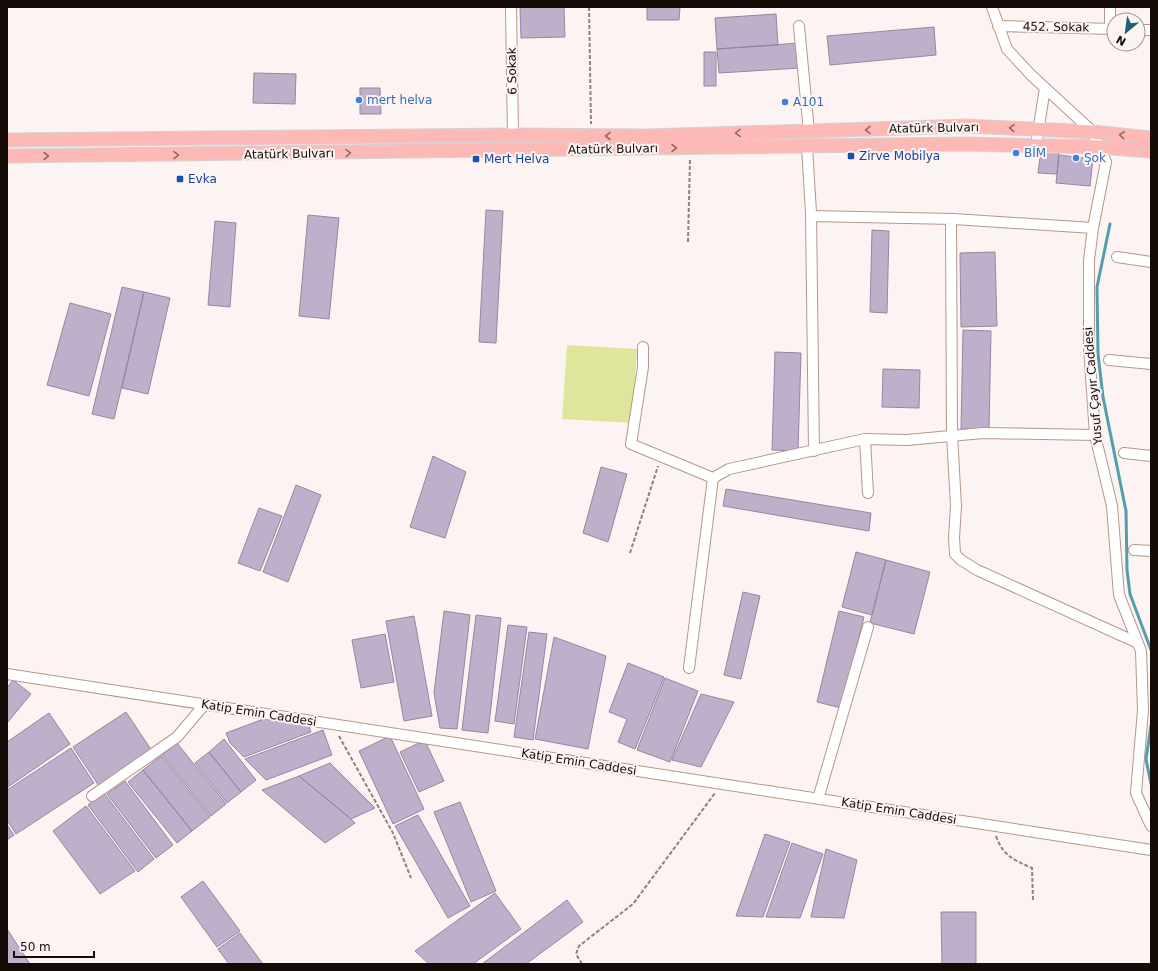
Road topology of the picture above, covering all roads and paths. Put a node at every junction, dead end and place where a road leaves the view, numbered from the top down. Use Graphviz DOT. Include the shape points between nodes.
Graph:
graph roads {
  1 [pos="511,7"];
  2 [pos="589,7"];
  3 [pos="992,7"];
  4 [pos="799,26"];
  5 [pos="998,26"];
  6 [pos="1106,28"];
  7 [pos="1045,88"];
  8 [pos="1038,130"];
  9 [pos="809,132"];
  10 [pos="1093,132"];
  11 [pos="513,135"];
  12 [pos="592,135"];
  13 [pos="1151,138"];
  14 [pos="7,140"];
  15 [pos="1036,145"];
  16 [pos="807,146"];
  17 [pos="1099,147"];
  18 [pos="690,148"];
  19 [pos="1151,151"];
  20 [pos="7,156"];
  21 [pos="811,216"];
  22 [pos="951,219"];
  23 [pos="1092,228"];
  24 [pos="688,242"];
  25 [pos="1117,256"];
  26 [pos="1151,262"];
  27 [pos="643,347"];
  28 [pos="1108,360"];
  29 [pos="1151,364"];
  30 [pos="952,435"];
  31 [pos="1095,435"];
  32 [pos="865,439"];
  33 [pos="814,451"];
  34 [pos="1124,453"];
  35 [pos="661,456"];
  36 [pos="1151,456"];
  37 [pos="713,478"];
  38 [pos="868,493"];
  39 [pos="1134,550"];
  40 [pos="1151,551"];
  41 [pos="630,553"];
  42 [pos="868,627"];
  43 [pos="1138,643"];
  44 [pos="689,668"];
  45 [pos="7,674"];
  46 [pos="205,704"];
  47 [pos="332,724"];
  48 [pos="721,784"];
  49 [pos="92,796"];
  50 [pos="818,799"];
  51 [pos="992,826"];
  52 [pos="1151,826"];
  53 [pos="1151,850"];
  54 [pos="411,878"];
  55 [pos="1033,900"];
  56 [pos="582,964"];
  1 -- 11 [label="street, 6 Sokak"];
  2 -- 12 [label="path"];
  3 -- 5 [label="street"];
  4 -- 9 [label="street"];
  5 -- 6 [label="street, 452. Sokak"];
  5 -- 7 [label="street" via="1007,49"];
  7 -- 8 [label="street"];
  7 -- 10 [label="street"];
  8 -- 9 [label="main road, Atatürk Bulvarı, one-way" via="967,126"];
  8 -- 10 [label="main road, Atatürk Bulvarı"];
  8 -- 15 [label="street"];
  9 -- 12 [label="main road, Atatürk Bulvarı, one-way"];
  13 -- 10 [label="main road, Atatürk Bulvarı, one-way"];
  10 -- 17 [label="street, Yusuf Çayır Caddesi"];
  11 -- 12 [label="main road, Atatürk Bulvarı"];
  11 -- 14 [label="main road, Atatürk Bulvarı"];
  15 -- 16 [label="main road, Atatürk Bulvarı"];
  15 -- 17 [label="main road, Atatürk Bulvarı"];
  16 -- 18 [label="main road, Atatürk Bulvarı"];
  16 -- 21 [label="street"];
  17 -- 19 [label="main road, Atatürk Bulvarı"];
  17 -- 23 [label="street, Yusuf Çayır Caddesi" via="1106,162"];
  20 -- 18 [label="main road, Atatürk Bulvarı, one-way"];
  18 -- 24 [label="path"];
  21 -- 22 [label="street"];
  21 -- 33 [label="street"];
  22 -- 23 [label="street"];
  22 -- 30 [label="street"];
  23 -- 31 [label="street, Yusuf Çayır Caddesi" via="1088,260 1088,307"];
  25 -- 26 [label="street"];
  27 -- 35 [label="street" via="643,367 631,444"];
  28 -- 29 [label="street"];
  30 -- 31 [label="street"];
  30 -- 32 [label="street" via="907,440"];
  30 -- 43 [label="street" via="956,506 954,538 956,554 961,560 977,570"];
  31 -- 43 [label="street, Yusuf Çayır Caddesi" via="1112,506 1119,595"];
  32 -- 33 [label="street"];
  32 -- 38 [label="street"];
  33 -- 37 [label="street" via="729,469"];
  34 -- 36 [label="street"];
  35 -- 37 [label="street"];
  35 -- 41 [label="path"];
  37 -- 44 [label="street"];
  39 -- 40 [label="street"];
  42 -- 50 [label="street"];
  43 -- 52 [label="street, Yusuf Çayır Caddesi" via="1141,651 1143,710 1136,793"];
  45 -- 46 [label="street, Katip Emin Caddesi"];
  46 -- 47 [label="street, Katip Emin Caddesi"];
  46 -- 49 [label="street" via="178,737"];
  47 -- 48 [label="street, Katip Emin Caddesi"];
  47 -- 54 [label="path" via="393,833"];
  48 -- 50 [label="street, Katip Emin Caddesi"];
  48 -- 56 [label="path" via="633,904 579,946 576,954"];
  50 -- 51 [label="street, Katip Emin Caddesi"];
  51 -- 53 [label="street, Katip Emin Caddesi"];
  51 -- 55 [label="path" via="1000,848 1010,858 1032,868"];
}
